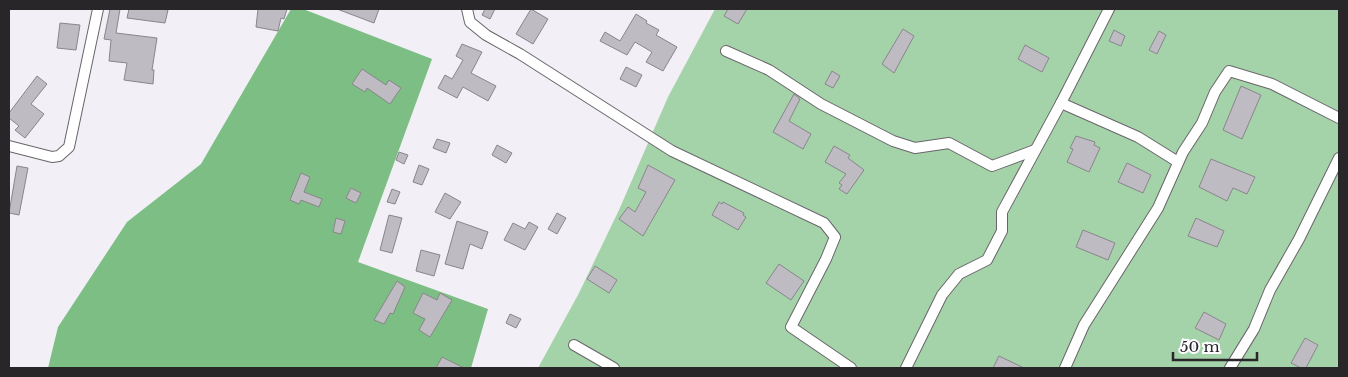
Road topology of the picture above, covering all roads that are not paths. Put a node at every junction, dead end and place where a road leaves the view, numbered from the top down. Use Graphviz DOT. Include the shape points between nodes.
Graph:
graph roads {
  1 [pos="98,9"];
  2 [pos="467,9"];
  3 [pos="1109,9"];
  4 [pos="726,51"];
  5 [pos="1061,103"];
  6 [pos="1339,118"];
  7 [pos="9,146"];
  8 [pos="1035,150"];
  9 [pos="1339,158"];
  10 [pos="1178,162"];
  11 [pos="574,345"];
  12 [pos="614,368"];
  13 [pos="851,368"];
  14 [pos="906,368"];
  15 [pos="1065,368"];
  16 [pos="1230,368"];
  1 -- 7 [label="street" via="69,147 60,156 52,157"];
  2 -- 13 [label="street" via="470,22 486,35 672,151 824,223 835,237 791,327"];
  3 -- 5 [label="street"];
  4 -- 8 [label="street" via="769,70 821,104 900,144 915,148 949,143 992,166"];
  5 -- 8 [label="street"];
  5 -- 10 [label="street" via="1138,137"];
  6 -- 10 [label="street" via="1272,84 1229,70"];
  8 -- 14 [label="street" via="1002,212 1002,231 987,260 959,274 942,295"];
  9 -- 16 [label="street" via="1270,290 1254,329"];
  10 -- 15 [label="street" via="1158,208 1084,324"];
  11 -- 12 [label="street"];
}
